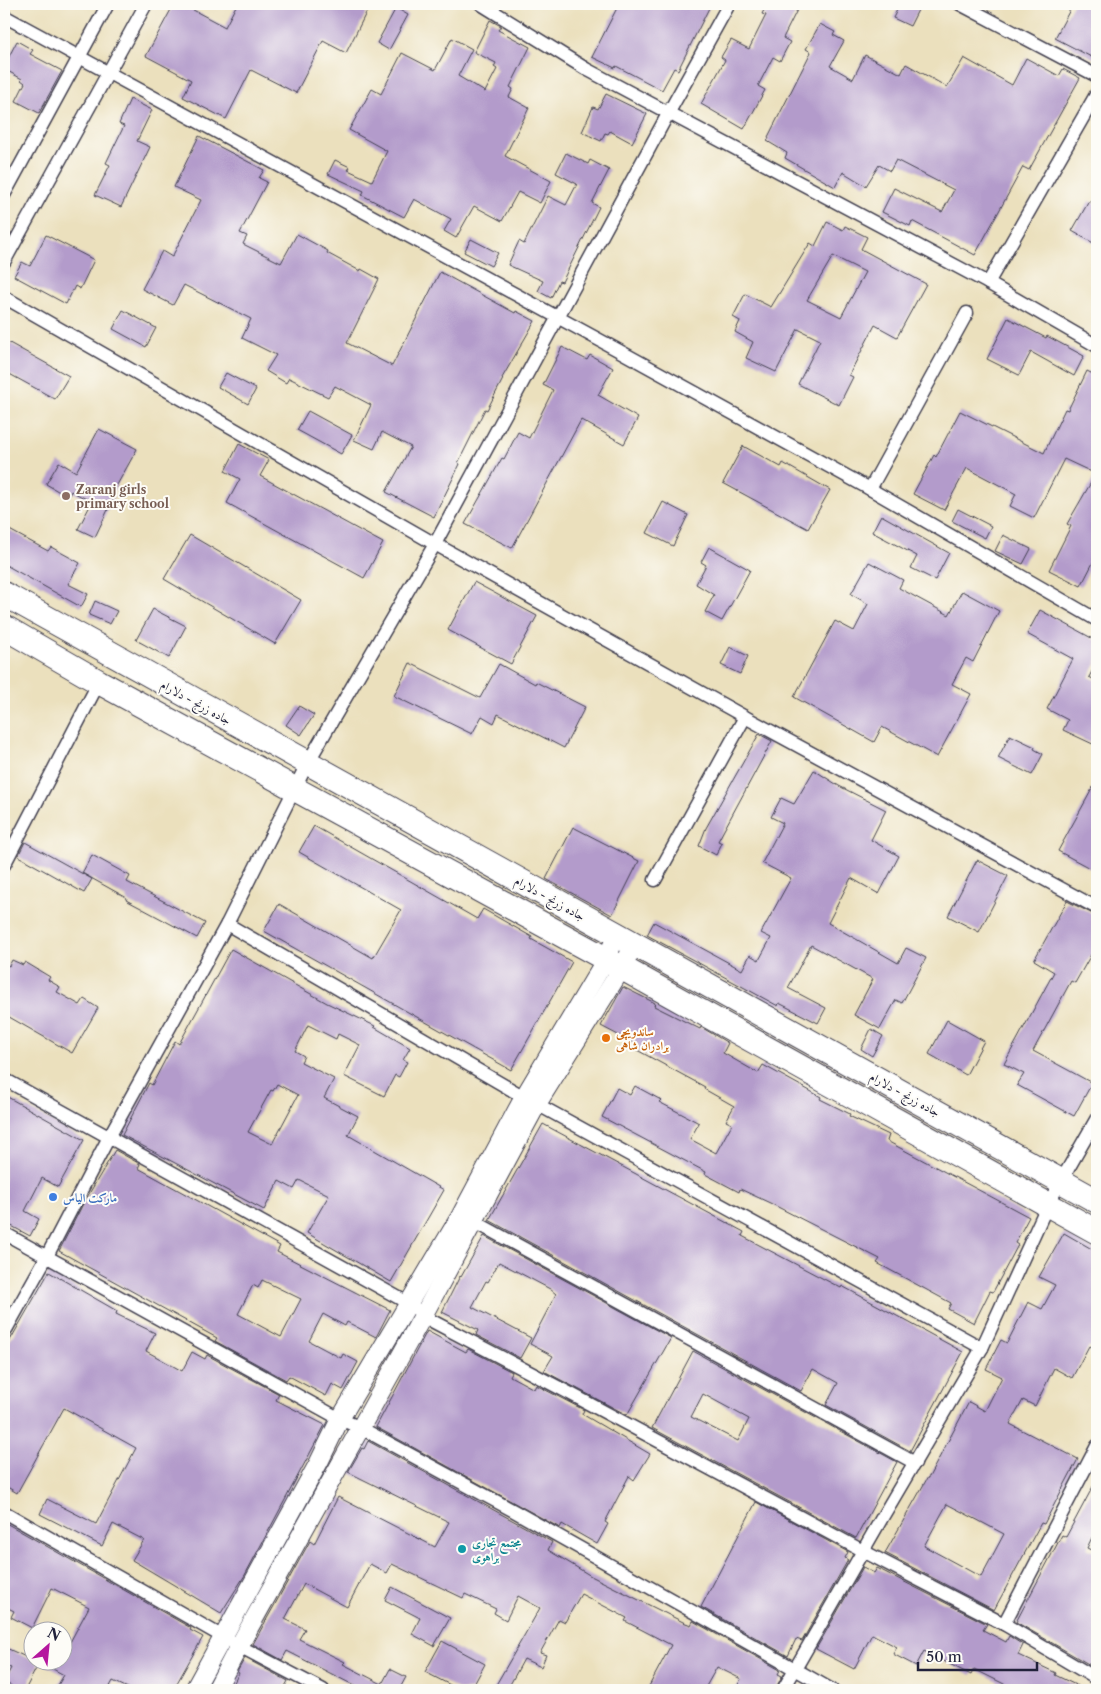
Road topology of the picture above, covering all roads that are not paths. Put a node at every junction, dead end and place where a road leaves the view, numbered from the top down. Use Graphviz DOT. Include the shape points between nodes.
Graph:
graph roads {
  1 [pos="108,4"];
  2 [pos="146,4"];
  3 [pos="481,4"];
  4 [pos="729,4"];
  5 [pos="960,4"];
  6 [pos="4,16"];
  7 [pos="80,57"];
  8 [pos="108,73"];
  9 [pos="1097,76"];
  10 [pos="1097,93"];
  11 [pos="669,112"];
  12 [pos="4,195"];
  13 [pos="4,262"];
  14 [pos="988,283"];
  15 [pos="4,297"];
  16 [pos="967,313"];
  17 [pos="558,318"];
  18 [pos="1097,346"];
  19 [pos="870,489"];
  20 [pos="435,544"];
  21 [pos="4,594"];
  22 [pos="1097,620"];
  23 [pos="4,627"];
  24 [pos="99,682"];
  25 [pos="745,717"];
  26 [pos="307,764"];
  27 [pos="294,788"];
  28 [pos="4,865"];
  29 [pos="655,880"];
  30 [pos="1097,908"];
  31 [pos="227,924"];
  32 [pos="625,940"];
  33 [pos="614,963"];
  34 [pos="4,1079"];
  35 [pos="531,1100"];
  36 [pos="1097,1118"];
  37 [pos="108,1137"];
  38 [pos="1062,1181"];
  39 [pos="1097,1201"];
  40 [pos="1048,1204"];
  41 [pos="468,1218"];
  42 [pos="4,1232"];
  43 [pos="1097,1232"];
  44 [pos="47,1256"];
  45 [pos="408,1303"];
  46 [pos="424,1314"];
  47 [pos="4,1333"];
  48 [pos="982,1348"];
  49 [pos="340,1419"];
  50 [pos="361,1428"];
  51 [pos="1097,1446"];
  52 [pos="915,1463"];
  53 [pos="4,1512"];
  54 [pos="863,1551"];
  55 [pos="1004,1624"];
  56 [pos="222,1636"];
  57 [pos="239,1646"];
  58 [pos="795,1668"];
  59 [pos="1097,1679"];
  60 [pos="194,1690"];
  61 [pos="216,1690"];
  62 [pos="323,1690"];
  63 [pos="783,1690"];
  64 [pos="832,1690"];
  1 -- 7 [label="street"];
  2 -- 8 [label="street"];
  3 -- 11 [label="street" via="586,69"];
  4 -- 11 [label="street"];
  5 -- 9 [label="street"];
  6 -- 7 [label="street"];
  7 -- 8 [label="street"];
  7 -- 12 [label="street"];
  8 -- 13 [label="street"];
  8 -- 17 [label="street"];
  10 -- 14 [label="street"];
  11 -- 14 [label="street"];
  11 -- 17 [label="street"];
  14 -- 18 [label="street"];
  15 -- 20 [label="street"];
  16 -- 19 [label="street"];
  17 -- 19 [label="street"];
  17 -- 20 [label="street"];
  19 -- 22 [label="street"];
  20 -- 25 [label="street"];
  20 -- 26 [label="street"];
  21 -- 26 [label="highway, جاده زرنج - دلارام"];
  23 -- 24 [label="highway"];
  24 -- 27 [label="highway"];
  24 -- 28 [label="street"];
  25 -- 29 [label="street"];
  25 -- 30 [label="street"];
  26 -- 27 [label="street"];
  26 -- 32 [label="highway, جاده زرنج - دلارام"];
  27 -- 31 [label="street"];
  27 -- 33 [label="highway"];
  31 -- 35 [label="street"];
  31 -- 37 [label="street"];
  32 -- 33 [label="main road"];
  32 -- 38 [label="highway, جاده زرنج - دلارام"];
  33 -- 35 [label="main road"];
  33 -- 40 [label="highway"];
  34 -- 37 [label="street"];
  35 -- 41 [label="main road"];
  35 -- 48 [label="street"];
  36 -- 38 [label="street"];
  37 -- 44 [label="street"];
  37 -- 45 [label="street"];
  38 -- 39 [label="highway, جاده زرنج - دلارام"];
  38 -- 40 [label="street"];
  40 -- 43 [label="highway"];
  40 -- 48 [label="street"];
  41 -- 45 [label="main road"];
  41 -- 46 [label="main road"];
  41 -- 52 [label="street"];
  42 -- 44 [label="street"];
  44 -- 47 [label="street"];
  44 -- 49 [label="street"];
  45 -- 46 [label="street"];
  45 -- 49 [label="main road"];
  46 -- 50 [label="main road"];
  46 -- 54 [label="street"];
  48 -- 52 [label="street"];
  49 -- 50 [label="street"];
  49 -- 56 [label="main road"];
  50 -- 57 [label="main road"];
  50 -- 58 [label="street"];
  51 -- 55 [label="street"];
  52 -- 54 [label="street"];
  53 -- 56 [label="street"];
  54 -- 55 [label="street"];
  54 -- 58 [label="street"];
  55 -- 59 [label="street"];
  56 -- 57 [label="street"];
  56 -- 60 [label="main road"];
  57 -- 61 [label="main road"];
  57 -- 62 [label="street"];
  58 -- 63 [label="street"];
  58 -- 64 [label="street"];
}
